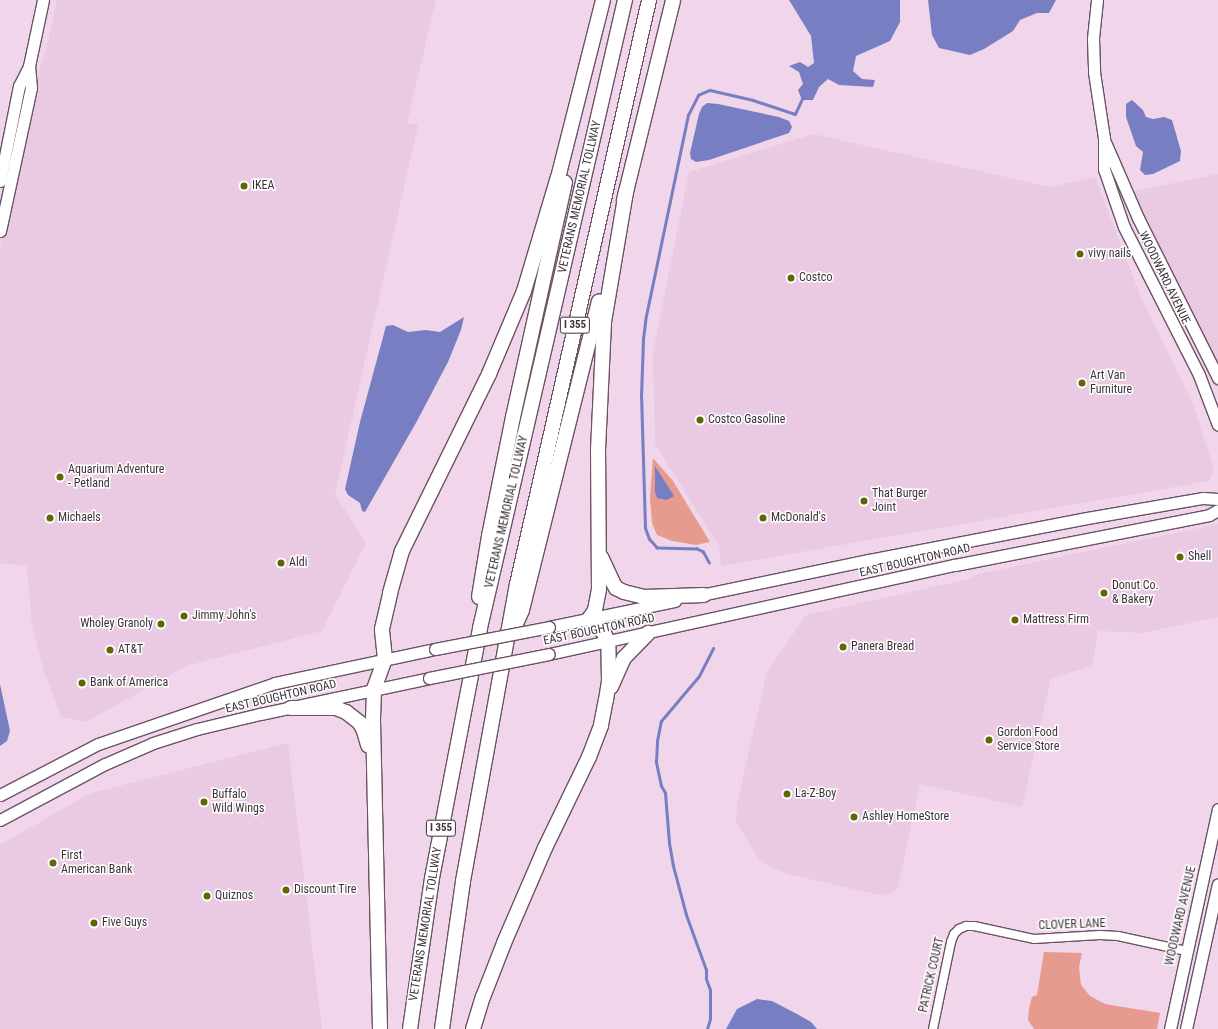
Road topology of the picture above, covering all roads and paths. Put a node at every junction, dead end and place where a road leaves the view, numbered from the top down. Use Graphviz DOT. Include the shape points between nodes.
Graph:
graph roads {
  1 [pos="44,0"];
  2 [pos="604,0"];
  3 [pos="625,0"];
  4 [pos="649,0"];
  5 [pos="673,0"];
  6 [pos="1097,0"];
  7 [pos="596,32"];
  8 [pos="29,66"];
  9 [pos="1104,138"];
  10 [pos="0,181"];
  11 [pos="626,192"];
  12 [pos="0,230"];
  13 [pos="1218,378"];
  14 [pos="1218,425"];
  15 [pos="1218,499"];
  16 [pos="1218,510"];
  17 [pos="598,548"];
  18 [pos="704,595"];
  19 [pos="590,618"];
  20 [pos="480,628"];
  21 [pos="648,634"];
  22 [pos="608,642"];
  23 [pos="505,650"];
  24 [pos="385,659"];
  25 [pos="374,689"];
  26 [pos="606,700"];
  27 [pos="291,708"];
  28 [pos="373,763"];
  29 [pos="0,795"];
  30 [pos="1218,809"];
  31 [pos="0,820"];
  32 [pos="1218,884"];
  33 [pos="959,929"];
  34 [pos="1186,951"];
  35 [pos="380,1029"];
  36 [pos="410,1029"];
  37 [pos="442,1029"];
  38 [pos="473,1029"];
  39 [pos="933,1029"];
  40 [pos="1170,1029"];
  41 [pos="1186,1029"];
  1 -- 8 [label="main road"];
  2 -- 7 [label="highway"];
  3 -- 20 [label="highway, VETERANS MEMORIAL TOLLWAY / I 355"];
  4 -- 23 [label="highway, VETERANS MEMORIAL TOLLWAY / I 355" via="516,584"];
  5 -- 11 [label="highway"];
  6 -- 9 [label="main road, WOODWARD AVENUE" via="1093,40 1094,72"];
  7 -- 20 [label="highway" via="592,62 489,536 479,591"];
  7 -- 24 [label="highway" via="560,170 524,291 489,374 402,551 382,629"];
  8 -- 10 [label="main road" via="19,86"];
  8 -- 12 [label="main road" via="31,88"];
  9 -- 13 [label="main road, WOODWARD AVENUE" via="1135,211"];
  9 -- 14 [label="main road, WOODWARD AVENUE" via="1104,169 1124,227 1199,375"];
  11 -- 17 [label="highway" via="604,322 598,450"];
  11 -- 23 [label="highway" via="522,610"];
  15 -- 18 [label="main road, EAST BOUGHTON ROAD" via="1203,498 960,542"];
  16 -- 21 [label="main road, EAST BOUGHTON ROAD" via="1209,515 955,565"];
  17 -- 18 [label="highway" via="612,582 616,588 624,592 644,597"];
  17 -- 19 [label="highway" via="598,598"];
  18 -- 19 [label="main road, EAST BOUGHTON ROAD"];
  19 -- 22 [label="highway" via="604,633"];
  19 -- 24 [label="main road, EAST BOUGHTON ROAD, bridge"];
  20 -- 36 [label="highway, VETERANS MEMORIAL TOLLWAY / I 355" via="432,878"];
  21 -- 22 [label="main road, EAST BOUGHTON ROAD"];
  21 -- 26 [label="highway" via="624,658"];
  22 -- 25 [label="main road, EAST BOUGHTON ROAD, bridge"];
  22 -- 26 [label="highway" via="609,681"];
  23 -- 37 [label="highway, VETERANS MEMORIAL TOLLWAY / I 355" via="463,881"];
  24 -- 25 [label="highway"];
  24 -- 29 [label="main road, EAST BOUGHTON ROAD" via="275,683 98,744"];
  25 -- 27 [label="main road, EAST BOUGHTON ROAD"];
  25 -- 28 [label="highway"];
  26 -- 38 [label="highway" via="601,725 589,757 504,943"];
  27 -- 28 [label="highway" via="336,708 354,717 364,731"];
  27 -- 31 [label="main road, EAST BOUGHTON ROAD" via="197,729 153,743 105,764"];
  28 -- 35 [label="highway"];
  30 -- 34 [label="main road, WOODWARD AVENUE"];
  32 -- 41 [label="main road"];
  33 -- 34 [label="street, CLOVER LANE" via="974,926 1034,939 1118,936"];
  33 -- 39 [label="street, PATRICK COURT" via="951,942"];
  34 -- 40 [label="main road, WOODWARD AVENUE"];
}
